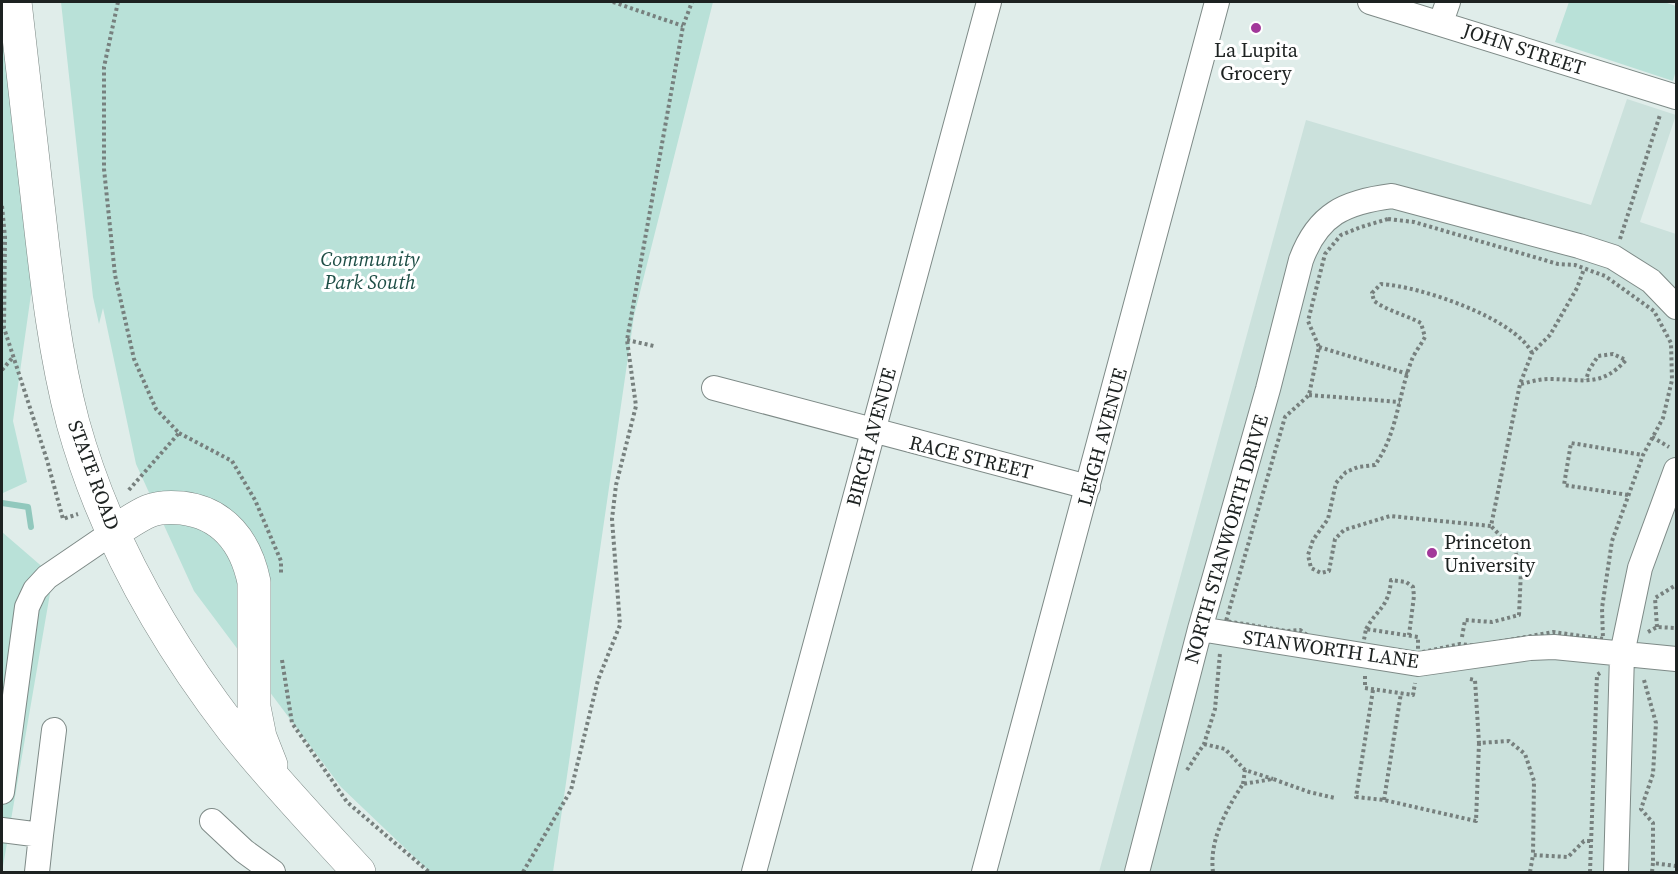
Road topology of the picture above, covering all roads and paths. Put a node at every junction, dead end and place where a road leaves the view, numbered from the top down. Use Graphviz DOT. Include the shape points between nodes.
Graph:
graph roads {
  1 [pos="15,2"];
  2 [pos="118,2"];
  3 [pos="613,2"];
  4 [pos="692,2"];
  5 [pos="989,2"];
  6 [pos="1217,2"];
  7 [pos="1370,2"];
  8 [pos="1445,12"];
  9 [pos="682,26"];
  10 [pos="1669,103"];
  11 [pos="2,206"];
  12 [pos="1617,249"];
  13 [pos="1584,268"];
  14 [pos="1674,298"];
  15 [pos="627,340"];
  16 [pos="654,346"];
  17 [pos="1319,347"];
  18 [pos="1532,353"];
  19 [pos="13,357"];
  20 [pos="2,370"];
  21 [pos="1408,374"];
  22 [pos="1586,380"];
  23 [pos="1520,384"];
  24 [pos="714,388"];
  25 [pos="1309,395"];
  26 [pos="1400,402"];
  27 [pos="873,431"];
  28 [pos="179,433"];
  29 [pos="1652,436"];
  30 [pos="1669,447"];
  31 [pos="1643,455"];
  32 [pos="1677,470"];
  33 [pos="1088,487"];
  34 [pos="1628,495"];
  35 [pos="107,519"];
  36 [pos="1491,526"];
  37 [pos="280,584"];
  38 [pos="1677,585"];
  39 [pos="1657,627"];
  40 [pos="1677,628"];
  41 [pos="1200,629"];
  42 [pos="1366,629"];
  43 [pos="1408,635"];
  44 [pos="1642,635"];
  45 [pos="1221,644"];
  46 [pos="1460,644"];
  47 [pos="1227,650"];
  48 [pos="1220,652"];
  49 [pos="281,653"];
  50 [pos="1622,654"];
  51 [pos="1677,659"];
  52 [pos="1602,670"];
  53 [pos="1365,671"];
  54 [pos="1416,676"];
  55 [pos="1643,677"];
  56 [pos="1466,678"];
  57 [pos="1373,690"];
  58 [pos="1401,693"];
  59 [pos="54,730"];
  60 [pos="1479,742"];
  61 [pos="1204,744"];
  62 [pos="1245,770"];
  63 [pos="1182,777"];
  64 [pos="1273,779"];
  65 [pos="1243,784"];
  66 [pos="2,792"];
  67 [pos="290,797"];
  68 [pos="1335,798"];
  69 [pos="1384,800"];
  70 [pos="212,821"];
  71 [pos="2,830"];
  72 [pos="40,835"];
  73 [pos="1591,841"];
  74 [pos="1533,855"];
  75 [pos="1653,863"];
  76 [pos="1677,866"];
  77 [pos="37,873"];
  78 [pos="273,873"];
  79 [pos="359,873"];
  80 [pos="429,873"];
  81 [pos="523,873"];
  82 [pos="754,873"];
  83 [pos="984,873"];
  84 [pos="1137,873"];
  85 [pos="1213,873"];
  86 [pos="1530,873"];
  87 [pos="1590,873"];
  88 [pos="1616,873"];
  89 [pos="1652,873"];
  1 -- 35 [label="highway, STATE ROAD" via="59,362 74,424"];
  2 -- 28 [label="path" via="104,67 104,169 115,276 134,359 156,409"];
  3 -- 9 [label="path"];
  4 -- 9 [label="path"];
  5 -- 27 [label="street, BIRCH AVENUE"];
  6 -- 33 [label="street, LEIGH AVENUE"];
  7 -- 8 [label="street, JOHN STREET"];
  8 -- 10 [label="street, JOHN STREET"];
  9 -- 15 [label="path"];
  10 -- 12 [label="path"];
  11 -- 19 [label="path" via="4,328"];
  13 -- 17 [label="path" via="1414,222 1388,219 1361,227 1341,235 1325,254 1308,321"];
  13 -- 18 [label="path" via="1550,335"];
  13 -- 29 [label="path" via="1605,276 1654,310 1671,343 1672,380 1663,418"];
  14 -- 41 [label="street, NORTH STANWORTH DRIVE" via="1613,257 1392,196 1368,199 1332,214 1307,243 1301,260"];
  15 -- 16 [label="path"];
  15 -- 81 [label="path" via="636,406 616,485 612,519 620,625 598,680 571,790"];
  17 -- 21 [label="path"];
  17 -- 25 [label="path"];
  18 -- 21 [label="path" via="1528,345 1493,320 1455,301 1400,285 1381,284 1372,293 1374,301 1421,323 1425,337"];
  18 -- 23 [label="path"];
  19 -- 20 [label="path"];
  19 -- 35 [label="path" via="63,519"];
  21 -- 26 [label="path"];
  22 -- 22 [label="path" via="1598,380 1615,372 1626,360 1613,354 1598,356"];
  22 -- 23 [label="path" via="1548,379"];
  23 -- 36 [label="path"];
  24 -- 27 [label="street, RACE STREET"];
  25 -- 26 [label="path"];
  25 -- 42 [label="path" via="1285,417 1226,621 1300,630 1310,637 1363,645"];
  26 -- 36 [label="path" via="1384,452 1375,465 1346,472 1336,483 1328,519 1308,555 1311,568 1320,573 1329,571 1335,539 1344,530 1390,516"];
  27 -- 33 [label="street, RACE STREET"];
  27 -- 82 [label="street, BIRCH AVENUE"];
  28 -- 35 [label="path"];
  28 -- 37 [label="path" via="232,462 255,500 280,561"];
  29 -- 30 [label="path"];
  29 -- 31 [label="path"];
  31 -- 34 [label="path"];
  31 -- 34 [label="path" via="1571,442 1564,485"];
  32 -- 50 [label="street" via="1640,568"];
  33 -- 83 [label="street, LEIGH AVENUE"];
  34 -- 46 [label="path" via="1612,541 1602,608 1603,639 1553,632 1476,646"];
  35 -- 66 [label="street" via="35,590 27,607"];
  35 -- 67 [label="highway, STATE ROAD" via="151,605 190,669 234,731"];
  35 -- 67 [label="highway" via="170,507 193,510 212,517 242,546 254,582 254,707 271,766"];
  36 -- 46 [label="path" via="1515,551 1521,570 1519,615 1492,622 1465,620"];
  38 -- 39 [label="path" via="1655,598"];
  39 -- 40 [label="path"];
  39 -- 44 [label="path"];
  41 -- 50 [label="street, STANWORTH LANE" via="1418,664 1530,648"];
  41 -- 84 [label="street, NORTH STANWORTH DRIVE"];
  42 -- 43 [label="path"];
  42 -- 43 [label="path" via="1384,607 1391,580 1406,582 1413,586 1414,596"];
  43 -- 46 [label="path" via="1418,637 1418,652"];
  45 -- 48 [label="path"];
  47 -- 48 [label="path"];
  48 -- 61 [label="path" via="1215,709"];
  49 -- 80 [label="path" via="292,723 347,802"];
  50 -- 51 [label="street, STANWORTH LANE"];
  50 -- 88 [label="street"];
  52 -- 73 [label="path" via="1597,675"];
  53 -- 57 [label="path" via="1365,688"];
  54 -- 58 [label="path" via="1413,695"];
  55 -- 75 [label="path" via="1656,723 1653,774 1641,809 1653,823"];
  56 -- 60 [label="path" via="1475,680"];
  57 -- 58 [label="path"];
  57 -- 69 [label="path" via="1356,797"];
  58 -- 69 [label="path"];
  59 -- 72 [label="street"];
  60 -- 69 [label="path" via="1476,821"];
  60 -- 74 [label="path" via="1509,741 1525,754 1534,781"];
  61 -- 62 [label="path" via="1225,749"];
  61 -- 63 [label="path"];
  62 -- 64 [label="path"];
  62 -- 65 [label="path"];
  64 -- 65 [label="path"];
  64 -- 68 [label="path"];
  65 -- 85 [label="path" via="1223,815 1213,850"];
  67 -- 79 [label="highway, STATE ROAD"];
  70 -- 78 [label="street"];
  71 -- 72 [label="street"];
  72 -- 77 [label="street"];
  73 -- 74 [label="path" via="1584,841 1568,857"];
  73 -- 87 [label="path"];
  74 -- 86 [label="path"];
  75 -- 76 [label="path"];
  75 -- 89 [label="path"];
}
